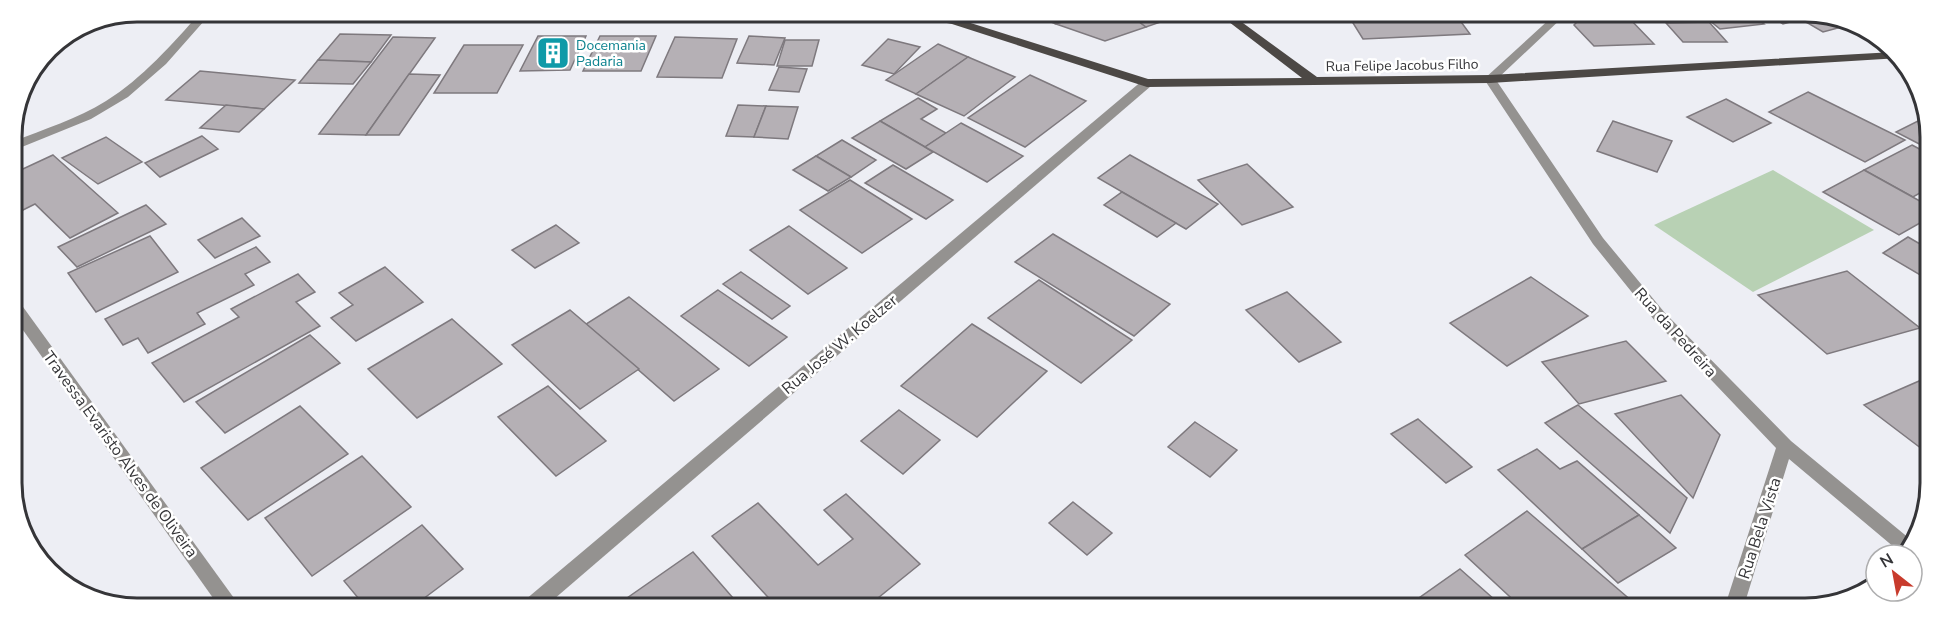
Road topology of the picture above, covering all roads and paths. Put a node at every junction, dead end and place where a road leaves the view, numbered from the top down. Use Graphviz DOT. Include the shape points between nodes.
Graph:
graph roads {
  1 [pos="198,22"];
  2 [pos="957,22"];
  3 [pos="1234,22"];
  4 [pos="1552,22"];
  5 [pos="1886,56"];
  6 [pos="1490,79"];
  7 [pos="1314,81"];
  8 [pos="1148,83"];
  9 [pos="23,142"];
  10 [pos="22,317"];
  11 [pos="1785,447"];
  12 [pos="1901,543"];
  13 [pos="225,598"];
  14 [pos="541,598"];
  15 [pos="1737,598"];
  1 -- 9 [label="street" via="124,94 94,112"];
  2 -- 8 [label="main road, Rua Felipe Jacobus Filho"];
  3 -- 7 [label="main road"];
  4 -- 6 [label="street"];
  5 -- 6 [label="main road, Rua Felipe Jacobus Filho"];
  6 -- 7 [label="main road, Rua Felipe Jacobus Filho"];
  6 -- 11 [label="street, Rua da Pedreira" via="1598,241 1660,317"];
  7 -- 8 [label="main road, Rua Felipe Jacobus Filho"];
  8 -- 14 [label="street, Rua José W. Koelzer"];
  10 -- 13 [label="street, Travessa Evaristo Alves de Oliveira"];
  11 -- 12 [label="street, Rua da Pedreira"];
  11 -- 15 [label="street, Rua Bela Vista"];
}
